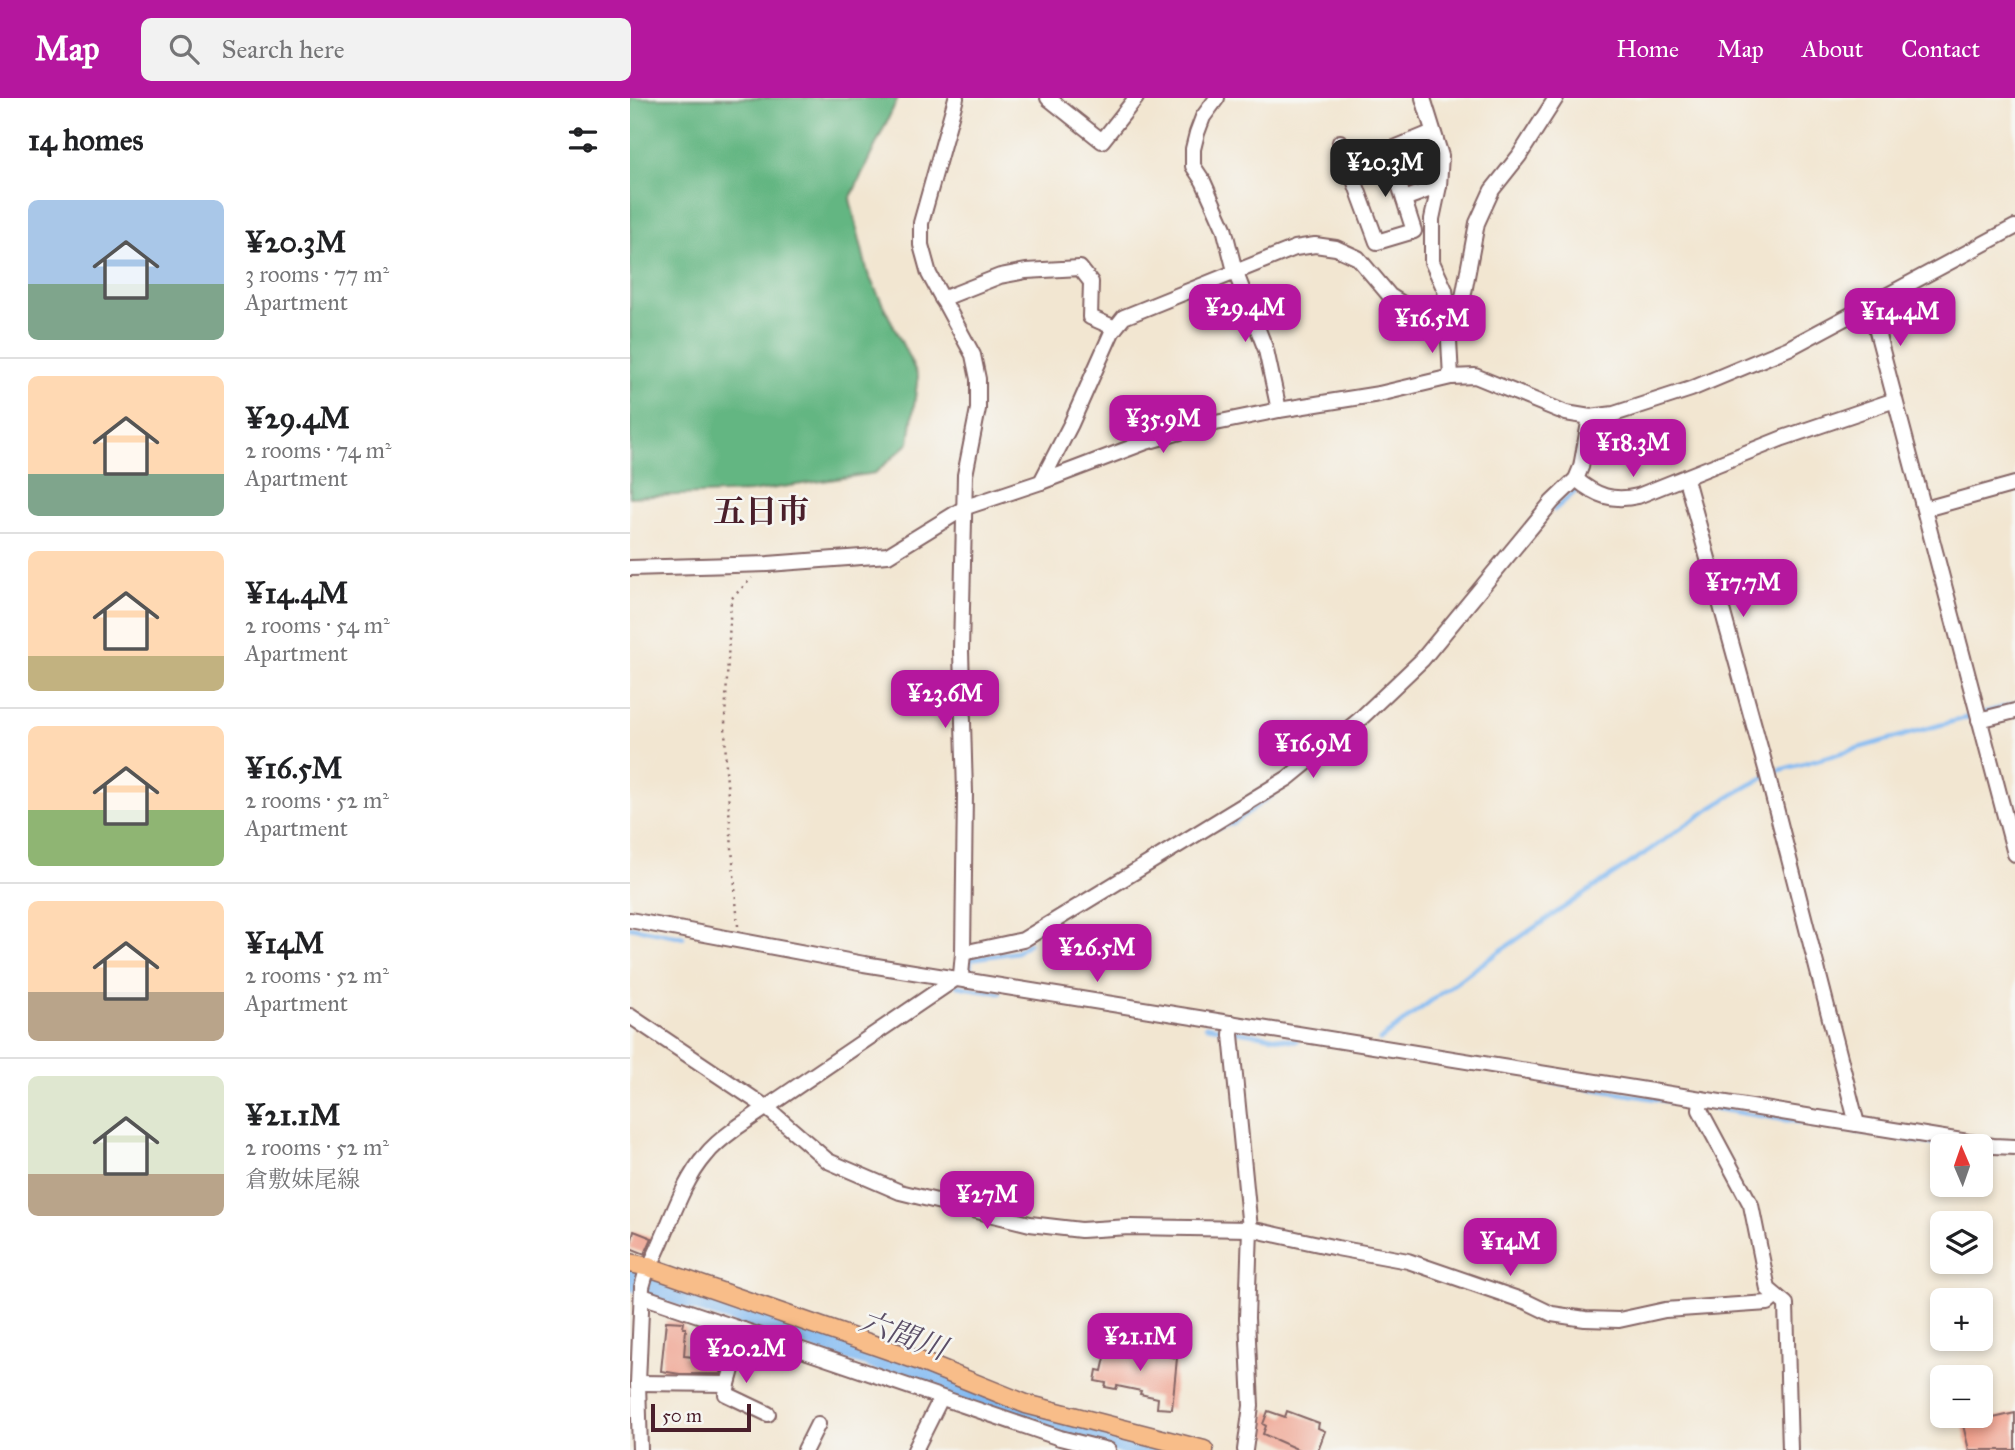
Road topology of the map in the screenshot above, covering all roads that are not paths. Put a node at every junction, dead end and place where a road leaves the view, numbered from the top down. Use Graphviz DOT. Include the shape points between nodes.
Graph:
graph roads {
  1 [pos="956,98"];
  2 [pos="1048,98"];
  3 [pos="1136,98"];
  4 [pos="1217,98"];
  5 [pos="1423,98"];
  6 [pos="1556,98"];
  7 [pos="1433,132"];
  8 [pos="1340,142"];
  9 [pos="1389,153"];
  10 [pos="1349,167"];
  11 [pos="1439,186"];
  12 [pos="1404,199"];
  13 [pos="2015,227"];
  14 [pos="1235,271"];
  15 [pos="942,299"];
  16 [pos="1870,305"];
  17 [pos="1115,328"];
  18 [pos="1448,332"];
  19 [pos="1451,377"];
  20 [pos="1895,400"];
  21 [pos="1279,410"];
  22 [pos="1590,417"];
  23 [pos="1576,479"];
  24 [pos="1686,479"];
  25 [pos="1041,482"];
  26 [pos="2015,484"];
  27 [pos="966,507"];
  28 [pos="1925,509"];
  29 [pos="630,568"];
  30 [pos="2015,711"];
  31 [pos="1978,715"];
  32 [pos="2015,854"];
  33 [pos="630,920"];
  34 [pos="963,953"];
  35 [pos="951,983"];
  36 [pos="630,1016"];
  37 [pos="1232,1028"];
  38 [pos="1701,1104"];
  39 [pos="767,1108"];
  40 [pos="1857,1124"];
  41 [pos="2015,1147"];
  42 [pos="1250,1229"];
  43 [pos="630,1263"];
  44 [pos="645,1281"];
  45 [pos="1776,1296"];
  46 [pos="635,1317"];
  47 [pos="743,1330"];
  48 [pos="634,1353"];
  49 [pos="638,1383"];
  50 [pos="728,1384"];
  51 [pos="941,1398"];
  52 [pos="768,1414"];
  53 [pos="818,1424"];
  54 [pos="1063,1427"];
  55 [pos="640,1450"];
  56 [pos="805,1450"];
  57 [pos="915,1450"];
  58 [pos="1073,1450"];
  59 [pos="1108,1450"];
  60 [pos="1204,1450"];
  61 [pos="1245,1450"];
  62 [pos="1790,1450"];
  1 -- 15 [label="street" via="921,223 929,274"];
  2 -- 3 [label="street" via="1102,141"];
  4 -- 14 [label="street" via="1197,133 1193,166 1224,228"];
  5 -- 7 [label="street"];
  6 -- 18 [label="street" via="1492,190 1477,223 1460,314"];
  7 -- 9 [label="street"];
  7 -- 11 [label="street" via="1441,156"];
  8 -- 10 [label="street"];
  9 -- 10 [label="street"];
  9 -- 12 [label="street"];
  10 -- 12 [label="street" via="1377,242 1415,230"];
  11 -- 12 [label="street"];
  11 -- 18 [label="street" via="1432,219 1432,262 1445,290"];
  13 -- 16 [label="street"];
  14 -- 17 [label="street" via="1124,317"];
  14 -- 18 [label="street" via="1295,248 1336,248 1358,258 1390,296"];
  14 -- 21 [label="street" via="1266,350"];
  15 -- 17 [label="street" via="1000,276 1080,268 1091,282 1090,317"];
  15 -- 27 [label="street" via="973,355 978,379 978,409 965,475"];
  16 -- 20 [label="street"];
  16 -- 22 [label="street" via="1789,348 1691,389 1614,414"];
  17 -- 25 [label="street"];
  18 -- 19 [label="street"];
  19 -- 21 [label="street"];
  19 -- 22 [label="street" via="1475,376 1566,413"];
  20 -- 24 [label="street" via="1783,438"];
  20 -- 28 [label="street"];
  21 -- 25 [label="street" via="1146,442"];
  22 -- 23 [label="street"];
  23 -- 24 [label="street" via="1586,488 1621,500"];
  23 -- 34 [label="street" via="1422,660 1288,778 1023,940"];
  24 -- 40 [label="street"];
  25 -- 27 [label="street"];
  26 -- 28 [label="street"];
  27 -- 29 [label="street" via="888,555"];
  27 -- 34 [label="street" via="961,651"];
  28 -- 31 [label="street"];
  30 -- 31 [label="street"];
  31 -- 32 [label="street"];
  33 -- 35 [label="street"];
  34 -- 35 [label="street" via="961,975"];
  35 -- 37 [label="street"];
  35 -- 39 [label="street"];
  36 -- 39 [label="street"];
  37 -- 38 [label="street"];
  37 -- 42 [label="street"];
  38 -- 40 [label="street"];
  38 -- 45 [label="street" via="1751,1205 1768,1289"];
  39 -- 42 [label="street" via="828,1161 901,1192 1018,1221 1080,1230"];
  39 -- 44 [label="street" via="704,1156"];
  40 -- 41 [label="street"];
  42 -- 45 [label="street" via="1408,1261 1552,1314 1585,1319 1619,1320 1665,1310 1768,1303"];
  42 -- 61 [label="street" via="1247,1318 1251,1406"];
  43 -- 44 [label="main road"];
  44 -- 46 [label="street"];
  44 -- 47 [label="street"];
  44 -- 54 [label="main road" via="917,1360 1026,1404"];
  45 -- 62 [label="street" via="1786,1304"];
  46 -- 48 [label="street"];
  47 -- 50 [label="street"];
  47 -- 51 [label="street"];
  48 -- 49 [label="street"];
  49 -- 50 [label="street"];
  49 -- 55 [label="street"];
  50 -- 52 [label="street" via="726,1394"];
  51 -- 54 [label="street"];
  51 -- 57 [label="street"];
  53 -- 56 [label="street"];
  54 -- 58 [label="street"];
  54 -- 59 [label="street"];
  54 -- 60 [label="main road"];
}
